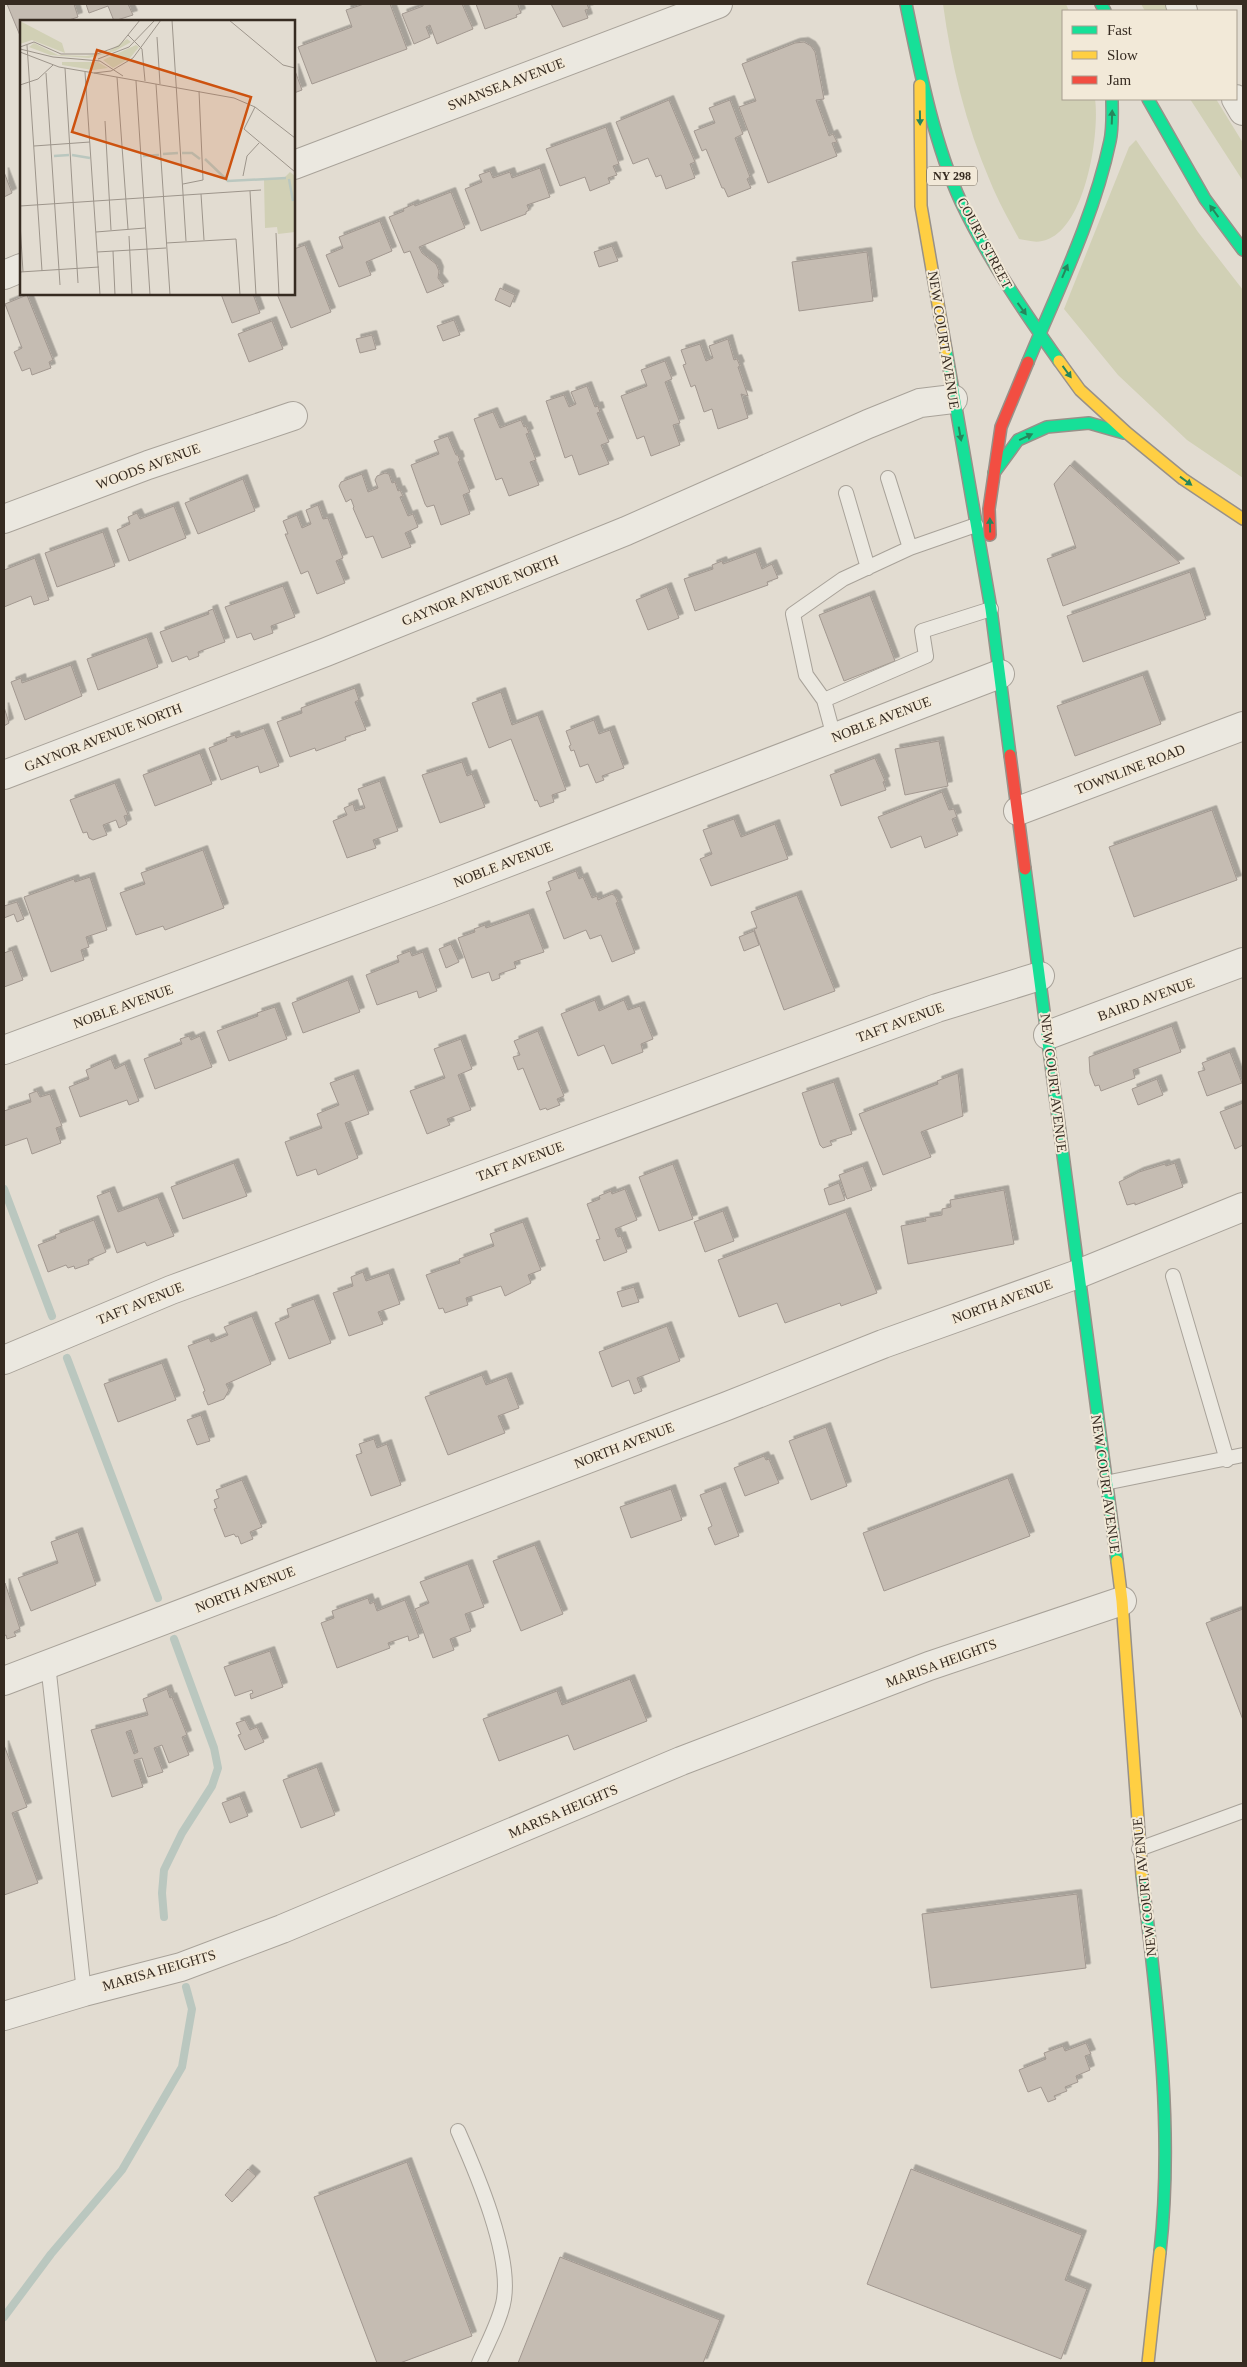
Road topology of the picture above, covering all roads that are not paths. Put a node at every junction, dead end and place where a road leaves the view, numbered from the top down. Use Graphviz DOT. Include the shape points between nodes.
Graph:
graph roads {
  1 [pos="718,4"];
  2 [pos="906,4"];
  3 [pos="919,69"];
  4 [pos="1112,100"];
  5 [pos="1149,100"];
  6 [pos="1237,100"];
  7 [pos="1243,111"];
  8 [pos="295,165"];
  9 [pos="1243,250"];
  10 [pos="20,268"];
  11 [pos="4,275"];
  12 [pos="1039,332"];
  13 [pos="953,399"];
  14 [pos="293,416"];
  15 [pos="1127,433"];
  16 [pos="994,473"];
  17 [pos="888,478"];
  18 [pos="846,493"];
  19 [pos="4,519"];
  20 [pos="1243,519"];
  21 [pos="976,525"];
  22 [pos="910,548"];
  23 [pos="868,568"];
  24 [pos="991,609"];
  25 [pos="1000,674"];
  26 [pos="824,700"];
  27 [pos="1243,726"];
  28 [pos="834,737"];
  29 [pos="4,775"];
  30 [pos="1018,811"];
  31 [pos="1243,962"];
  32 [pos="1040,976"];
  33 [pos="1048,1035"];
  34 [pos="4,1050"];
  35 [pos="1243,1207"];
  36 [pos="1078,1274"];
  37 [pos="1173,1276"];
  38 [pos="4,1360"];
  39 [pos="1243,1455"];
  40 [pos="1227,1460"];
  41 [pos="1105,1483"];
  42 [pos="1122,1601"];
  43 [pos="48,1664"];
  44 [pos="4,1681"];
  45 [pos="1243,1811"];
  46 [pos="1139,1849"];
  47 [pos="84,1992"];
  48 [pos="4,2016"];
  49 [pos="458,2131"];
  50 [pos="479,2363"];
  51 [pos="1148,2363"];
  1 -- 8 [label="street, SWANSEA AVENUE"];
  2 -- 3 [label="main road, COURT STREET / NY 298"];
  3 -- 12 [label="main road, COURT STREET / NY 298, one-way" via="961,201 1010,292"];
  3 -- 13 [label="main road, NEW COURT AVENUE, one-way" via="921,206"];
  12 -- 4 [label="main road, NEW COURT AVENUE, one-way" via="1086,222 1100,180 1111,139"];
  9 -- 5 [label="main road, one-way" via="1205,199"];
  6 -- 7 [label="street"];
  10 -- 11 [label="street"];
  12 -- 15 [label="main road, NY 298, one-way" via="1080,390"];
  12 -- 16 [label="main road, NEW COURT AVENUE" via="1000,427"];
  13 -- 21 [label="main road, NEW COURT AVENUE, one-way"];
  13 -- 29 [label="street, GAYNOR AVENUE NORTH" via="912,406 617,535 326,652"];
  14 -- 19 [label="street, WOODS AVENUE" via="148,465"];
  16 -- 15 [label="main road, one-way" via="1018,440 1047,427 1088,423"];
  15 -- 20 [label="main road, NY 298, one-way" via="1182,479"];
  24 -- 16 [label="main road, NEW COURT AVENUE, one-way" via="990,509"];
  17 -- 22 [label="lane"];
  18 -- 23 [label="lane"];
  21 -- 22 [label="lane"];
  21 -- 24 [label="main road, NEW COURT AVENUE"];
  22 -- 23 [label="lane"];
  23 -- 26 [label="lane" via="843,579 793,614 806,675"];
  24 -- 25 [label="main road, NEW COURT AVENUE"];
  24 -- 26 [label="lane" via="922,631 926,656"];
  25 -- 28 [label="street, NOBLE AVENUE"];
  25 -- 30 [label="main road, NEW COURT AVENUE"];
  26 -- 28 [label="lane"];
  27 -- 30 [label="street, TOWNLINE ROAD"];
  28 -- 34 [label="street, NOBLE AVENUE"];
  30 -- 32 [label="main road, NEW COURT AVENUE"];
  31 -- 33 [label="street, BAIRD AVENUE"];
  32 -- 33 [label="main road, NEW COURT AVENUE"];
  32 -- 38 [label="street, TAFT AVENUE" via="936,1008 218,1273"];
  33 -- 36 [label="main road, NEW COURT AVENUE"];
  35 -- 36 [label="street, NORTH AVENUE"];
  36 -- 41 [label="main road, NEW COURT AVENUE"];
  36 -- 43 [label="street, NORTH AVENUE" via="883,1344"];
  37 -- 40 [label="lane"];
  39 -- 40 [label="lane"];
  40 -- 41 [label="lane"];
  41 -- 42 [label="main road, NEW COURT AVENUE"];
  42 -- 46 [label="main road, NEW COURT AVENUE"];
  42 -- 47 [label="street, MARISA HEIGHTS" via="929,1666 681,1761 273,1933 181,1967"];
  43 -- 44 [label="street, NORTH AVENUE"];
  43 -- 47 [label="lane"];
  45 -- 46 [label="lane"];
  46 -- 51 [label="main road, NEW COURT AVENUE" via="1159,2019 1166,2126 1163,2224"];
  47 -- 48 [label="street, MARISA HEIGHTS"];
  49 -- 50 [label="lane" via="477,2173 498,2238 506,2286 504,2302"];
}
